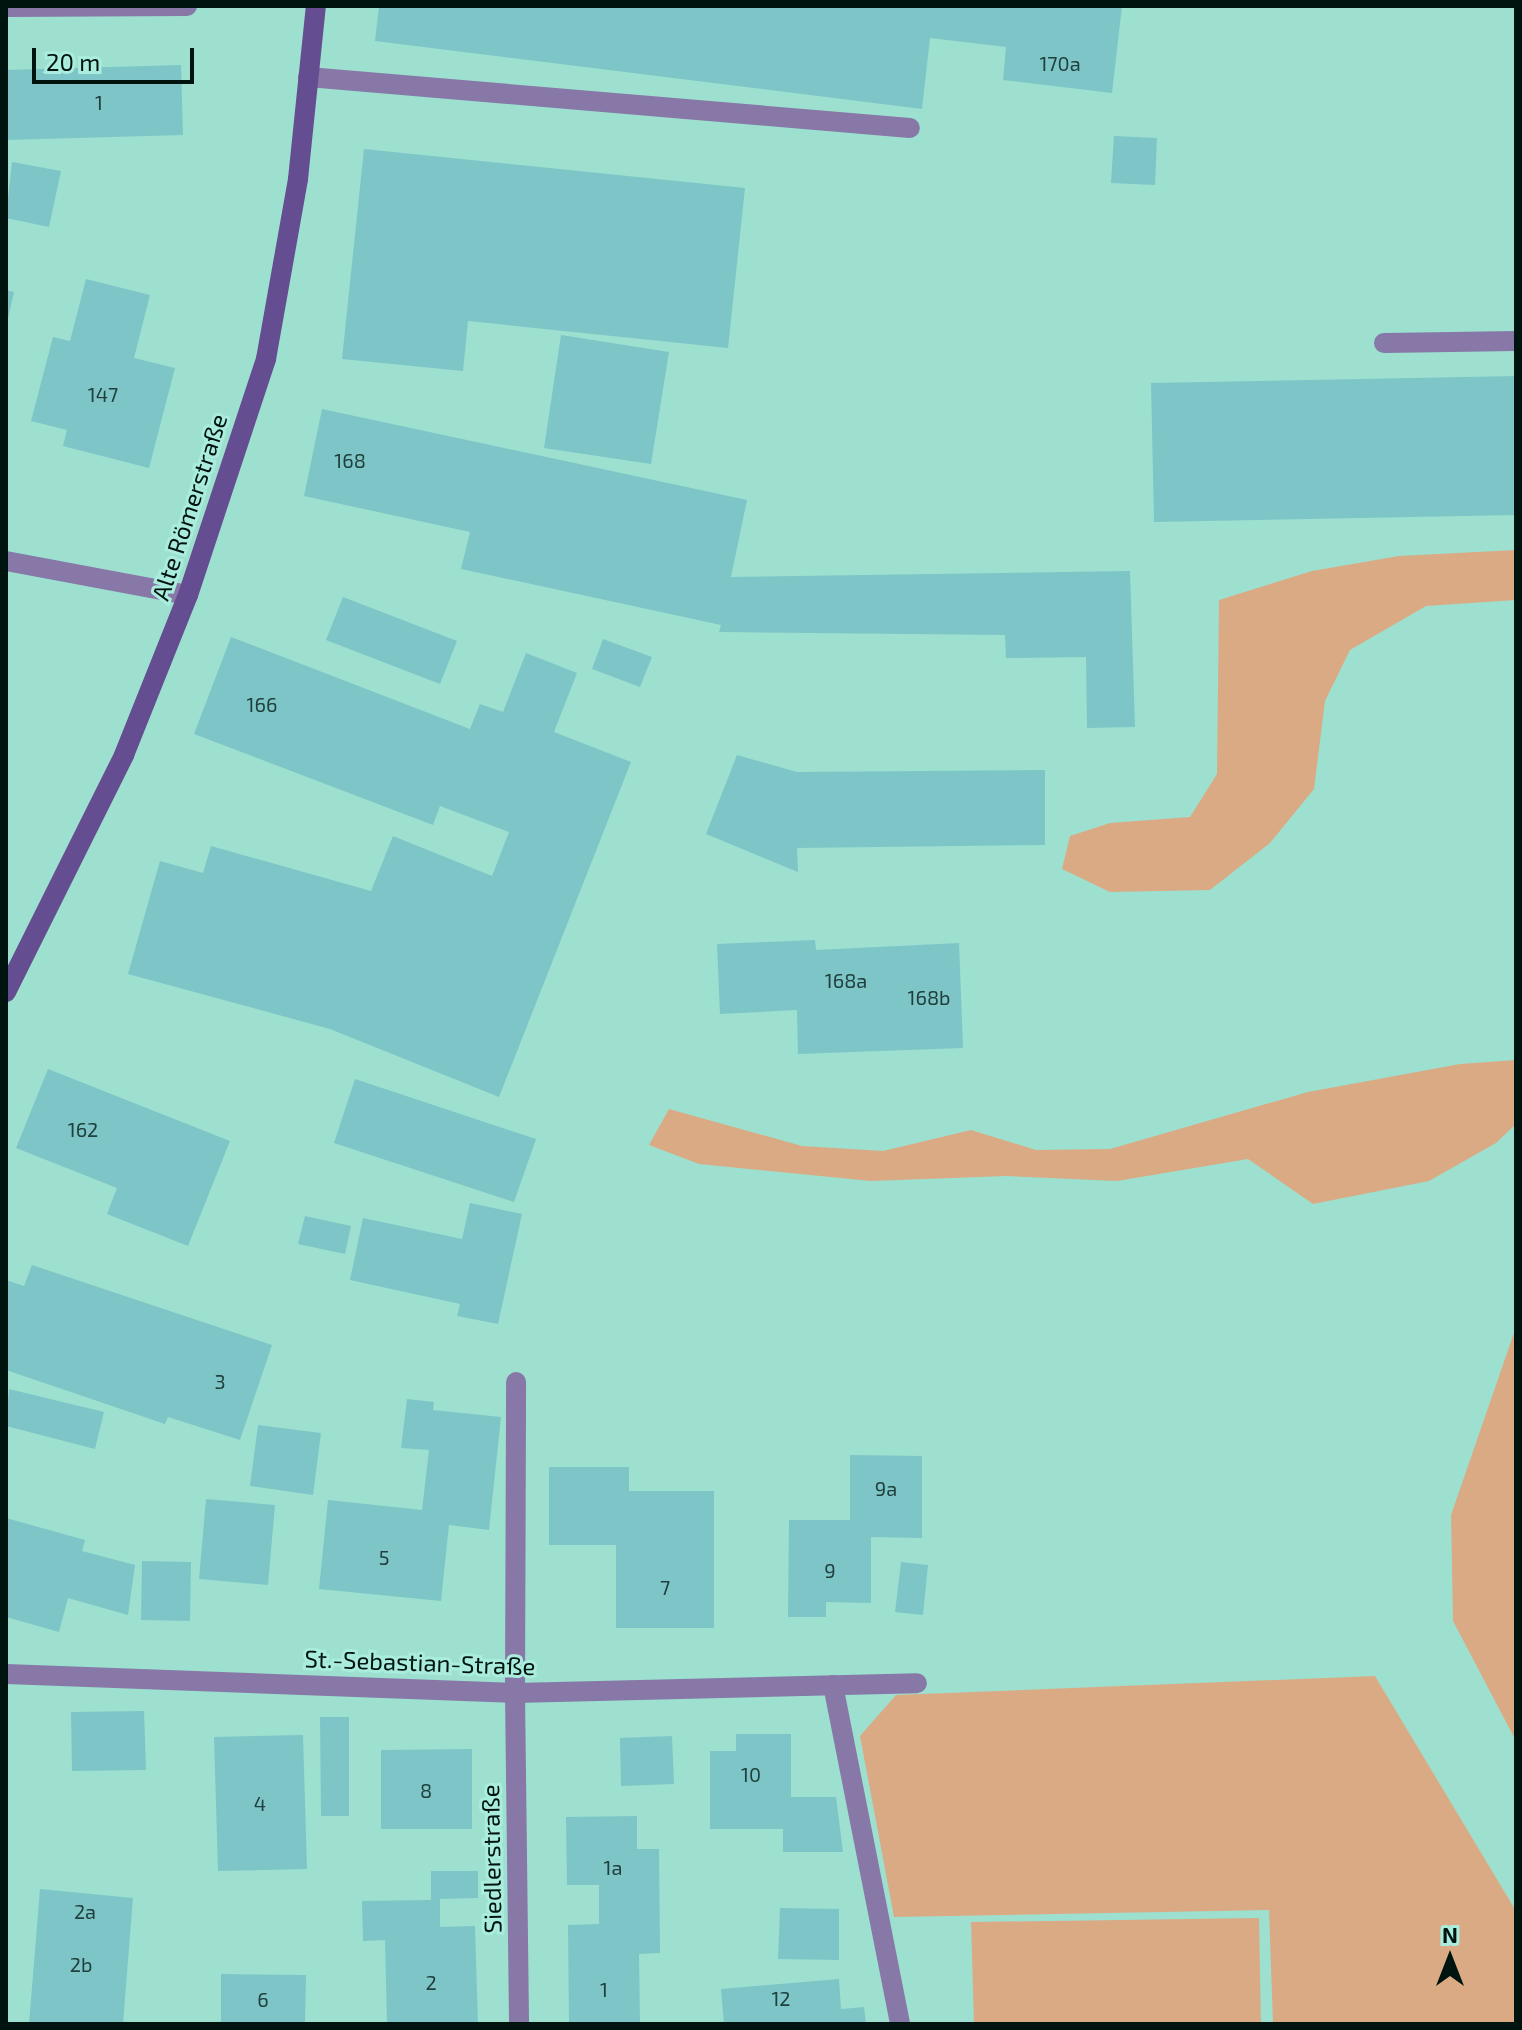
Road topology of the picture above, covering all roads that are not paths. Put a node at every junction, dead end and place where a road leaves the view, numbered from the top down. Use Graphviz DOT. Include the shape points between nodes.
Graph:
graph roads {
  1 [pos="187,6"];
  2 [pos="316,6"];
  3 [pos="6,7"];
  4 [pos="308,77"];
  5 [pos="910,128"];
  6 [pos="1516,341"];
  7 [pos="1384,343"];
  8 [pos="6,561"];
  9 [pos="188,595"];
  10 [pos="6,992"];
  11 [pos="516,1382"];
  12 [pos="6,1674"];
  13 [pos="917,1683"];
  14 [pos="833,1685"];
  15 [pos="515,1693"];
  16 [pos="519,2024"];
  17 [pos="900,2024"];
  1 -- 3 [label="street"];
  2 -- 4 [label="main road, Alte Römerstraße"];
  4 -- 5 [label="street"];
  4 -- 9 [label="main road, Alte Römerstraße" via="298,179 266,359"];
  6 -- 7 [label="street"];
  8 -- 9 [label="street"];
  9 -- 10 [label="main road, Alte Römerstraße" via="124,755"];
  11 -- 15 [label="street, Siedlerstraße"];
  12 -- 15 [label="street, St.-Sebastian-Straße"];
  13 -- 14 [label="street, St.-Sebastian-Straße"];
  14 -- 15 [label="street, St.-Sebastian-Straße"];
  14 -- 17 [label="street"];
  15 -- 16 [label="street, Siedlerstraße"];
}
